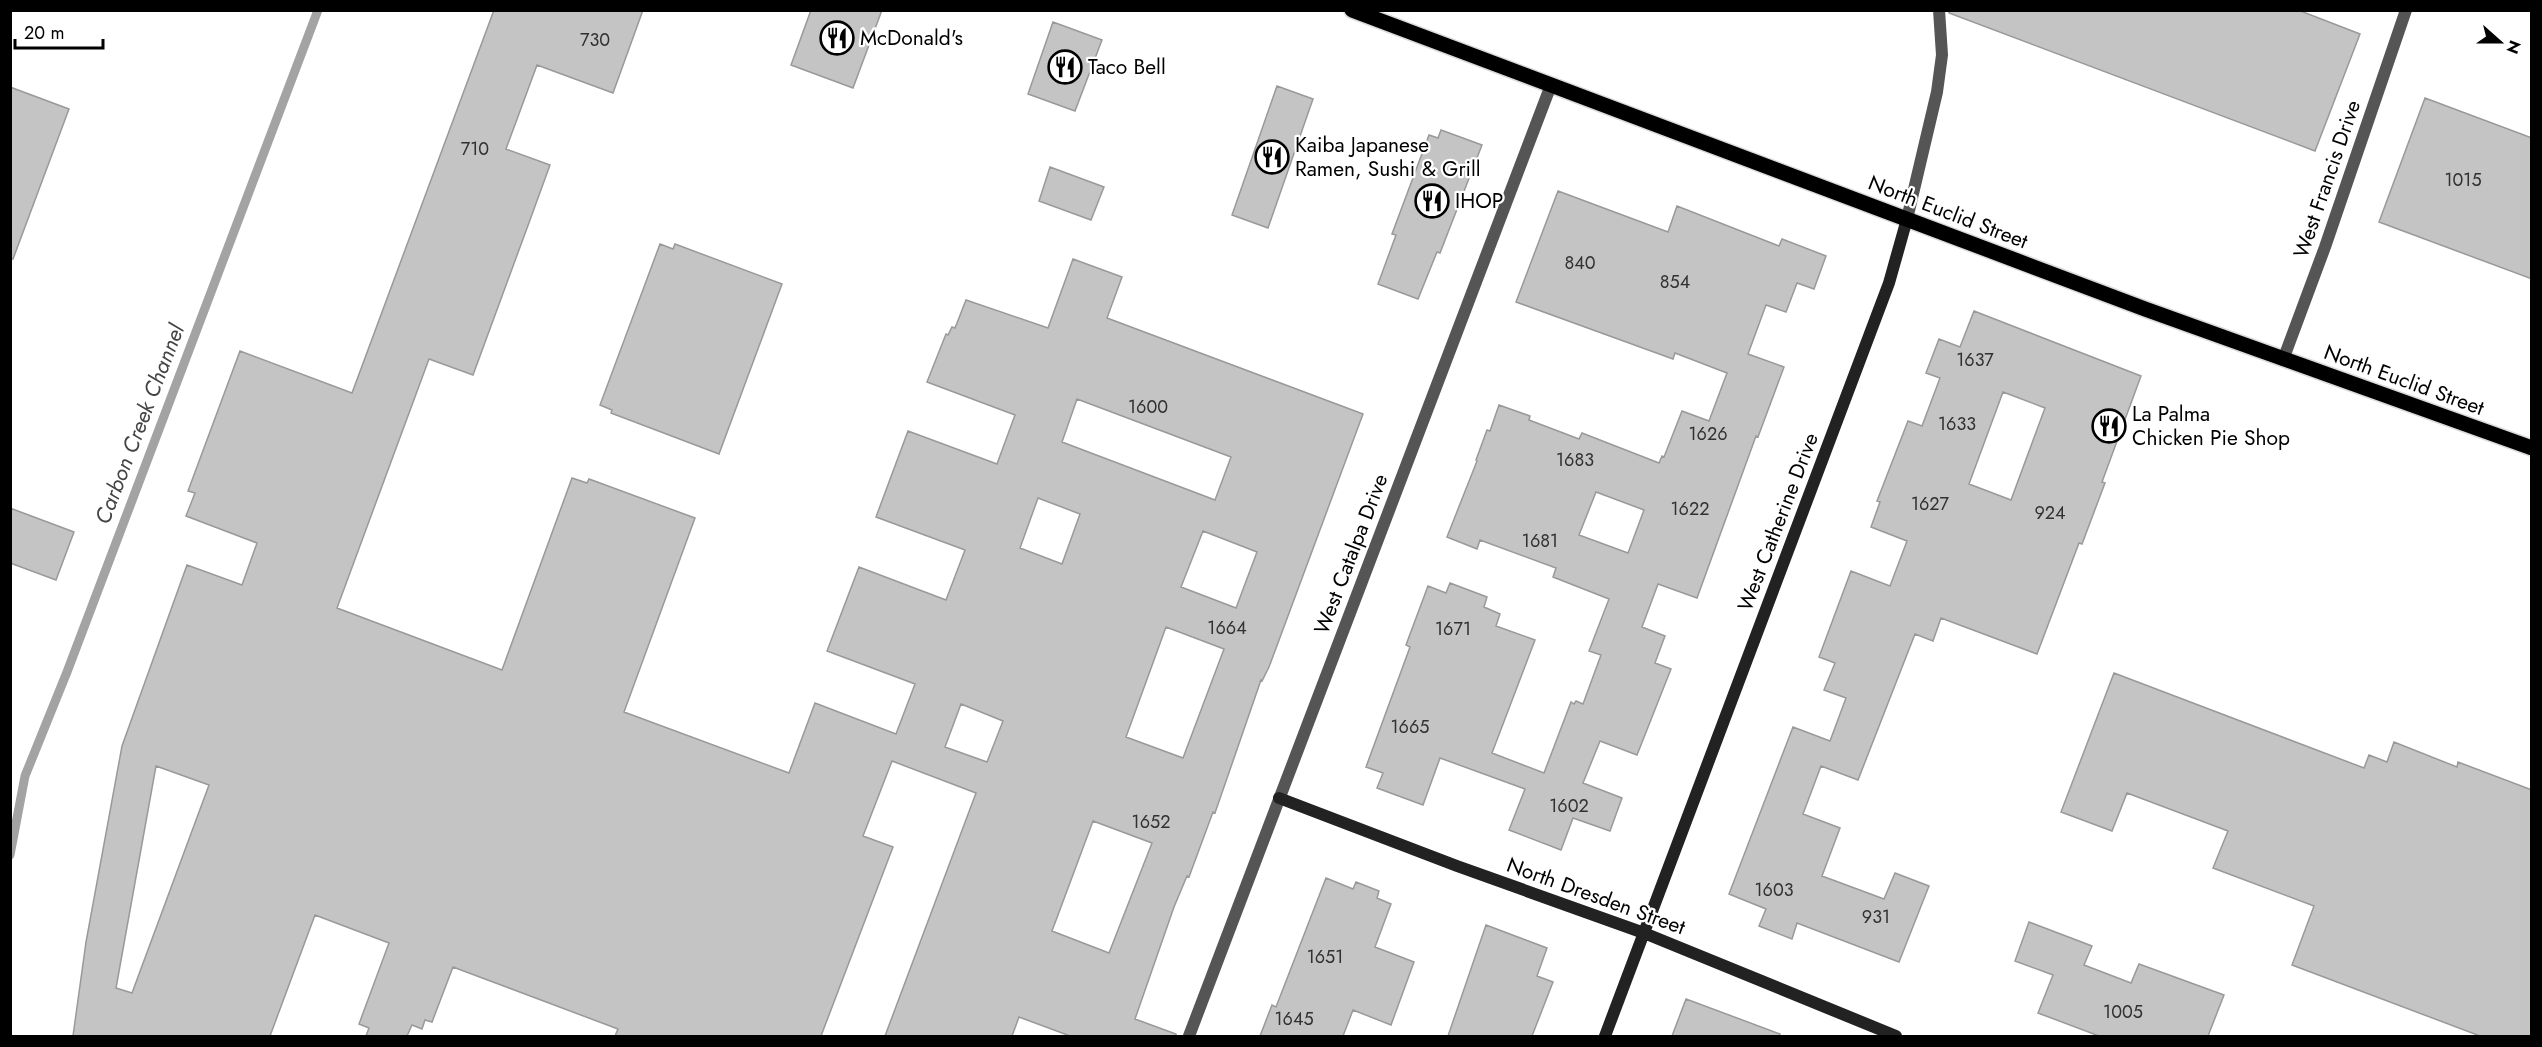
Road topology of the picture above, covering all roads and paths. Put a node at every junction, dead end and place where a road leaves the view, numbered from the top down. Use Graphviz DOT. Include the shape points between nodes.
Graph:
graph roads {
  1 [pos="1352,10"];
  2 [pos="1940,10"];
  3 [pos="2406,10"];
  4 [pos="1551,85"];
  5 [pos="1907,219"];
  6 [pos="2283,360"];
  7 [pos="2532,448"];
  8 [pos="1279,798"];
  9 [pos="1644,933"];
  10 [pos="1189,1036"];
  11 [pos="1605,1036"];
  12 [pos="1896,1036"];
  1 -- 4 [label="main road, North Euclid Street"];
  2 -- 5 [label="street, West Catherine Drive" via="1942,55 1937,92"];
  3 -- 6 [label="street, West Francis Drive"];
  4 -- 5 [label="main road, North Euclid Street"];
  4 -- 8 [label="street, West Catalpa Drive"];
  5 -- 6 [label="main road, North Euclid Street"];
  5 -- 9 [label="street, West Catherine Drive" via="1889,283"];
  6 -- 7 [label="main road, North Euclid Street"];
  8 -- 9 [label="street, North Dresden Street"];
  8 -- 10 [label="street, West Catalpa Drive"];
  9 -- 11 [label="street, West Catherine Drive"];
  9 -- 12 [label="street, North Dresden Street"];
}
